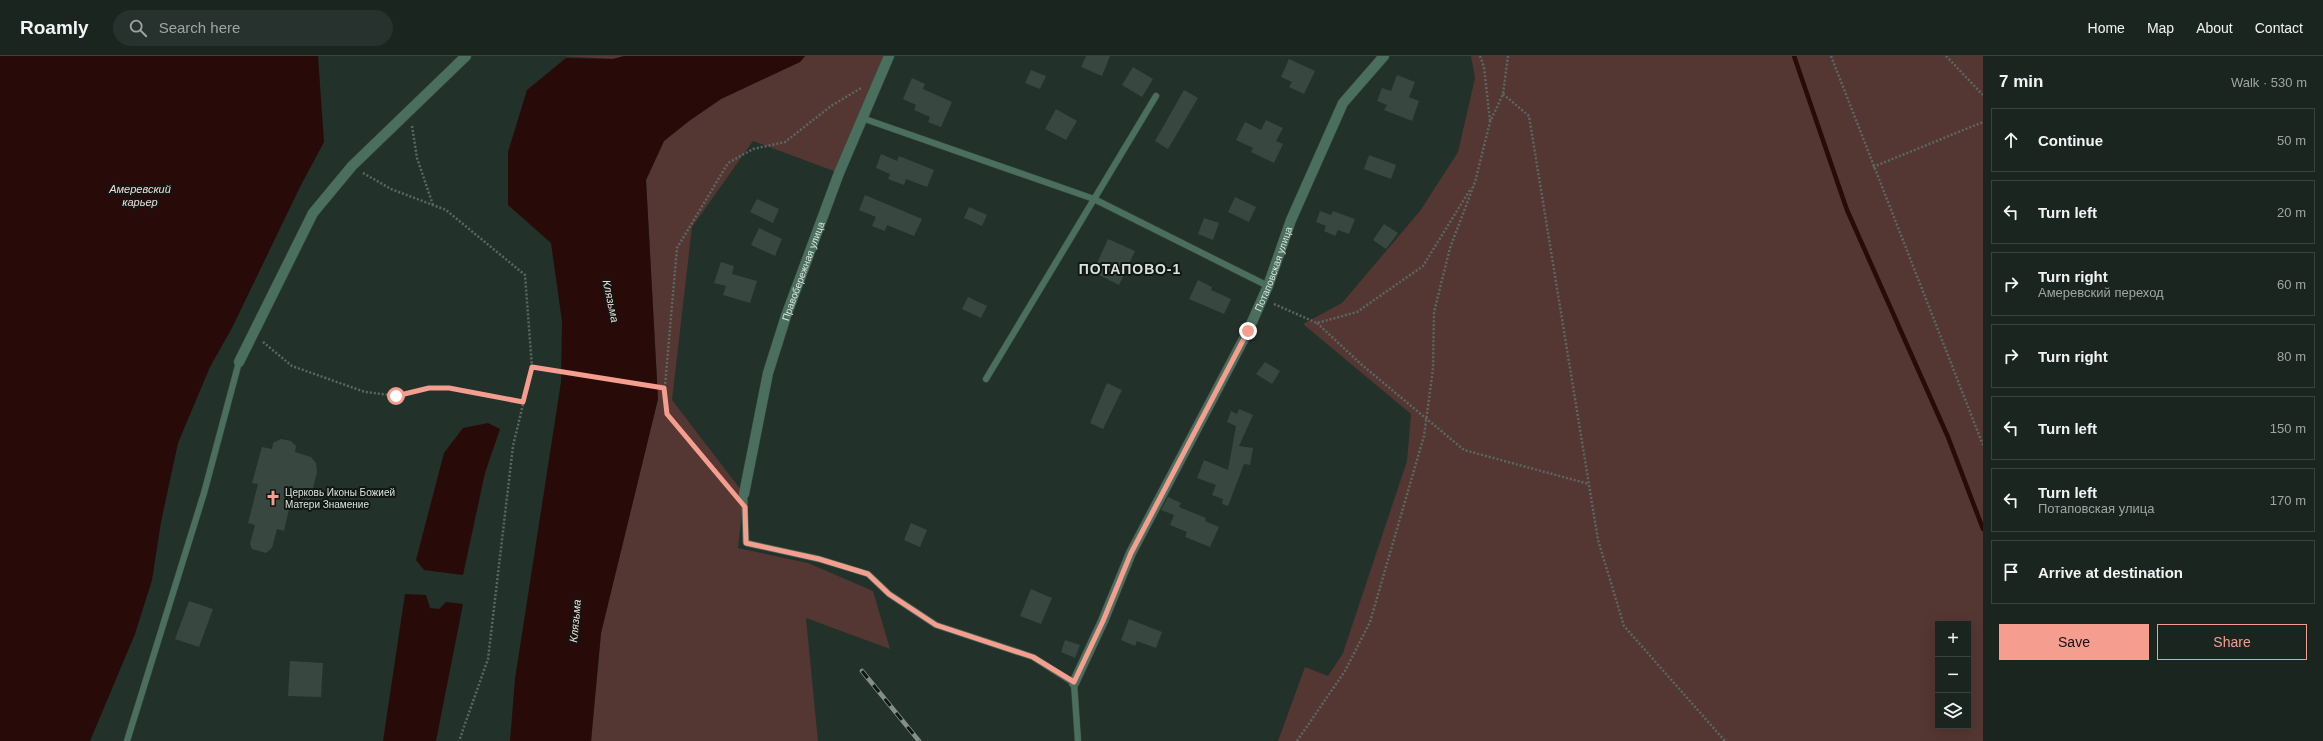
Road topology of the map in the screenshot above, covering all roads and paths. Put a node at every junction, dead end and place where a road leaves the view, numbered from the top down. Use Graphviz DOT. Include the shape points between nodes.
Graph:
graph roads {
  1 [pos="466,56"];
  2 [pos="889,56"];
  3 [pos="1384,56"];
  4 [pos="1480,56"];
  5 [pos="1508,56"];
  6 [pos="1831,56"];
  7 [pos="1946,56"];
  8 [pos="862,87"];
  9 [pos="1503,94"];
  10 [pos="1983,95"];
  11 [pos="1156,96"];
  12 [pos="410,110"];
  13 [pos="862,118"];
  14 [pos="1490,122"];
  15 [pos="1983,122"];
  16 [pos="352,166"];
  17 [pos="1873,167"];
  18 [pos="1474,182"];
  19 [pos="1094,200"];
  20 [pos="433,205"];
  21 [pos="1268,286"];
  22 [pos="1263,300"];
  23 [pos="1317,323"];
  24 [pos="253,334"];
  25 [pos="239,362"];
  26 [pos="532,367"];
  27 [pos="986,379"];
  28 [pos="664,388"];
  29 [pos="523,402"];
  30 [pos="1426,418"];
  31 [pos="1983,445"];
  32 [pos="1589,484"];
  33 [pos="744,494"];
  34 [pos="745,507"];
  35 [pos="1074,682"];
  36 [pos="127,741"];
  37 [pos="459,741"];
  38 [pos="1078,741"];
  39 [pos="1297,741"];
  40 [pos="1725,741"];
  1 -- 12 [label="street"];
  2 -- 13 [label="street, Правобережная улица"];
  3 -- 21 [label="street, Потаповская улица" via="1343,103 1291,220"];
  4 -- 14 [label="path" via="1484,67"];
  5 -- 9 [label="path"];
  6 -- 17 [label="path"];
  7 -- 10 [label="path"];
  8 -- 28 [label="path" via="831,106 785,142 753,149 728,163 677,248"];
  9 -- 14 [label="path"];
  9 -- 32 [label="path" via="1530,116"];
  11 -- 19 [label="lane"];
  12 -- 16 [label="street"];
  12 -- 20 [label="path" via="417,158"];
  13 -- 19 [label="lane"];
  13 -- 33 [label="street, Правобережная улица" via="786,316 768,373"];
  14 -- 18 [label="path"];
  15 -- 17 [label="path"];
  16 -- 20 [label="path" via="391,190"];
  16 -- 24 [label="street" via="313,213"];
  17 -- 31 [label="path"];
  18 -- 23 [label="path" via="1423,266 1357,312"];
  18 -- 30 [label="path" via="1450,248 1434,312 1433,369"];
  19 -- 21 [label="lane"];
  19 -- 27 [label="lane"];
  20 -- 26 [label="path" via="446,210 525,275"];
  21 -- 22 [label="street, Потаповская улица"];
  22 -- 23 [label="path"];
  22 -- 35 [label="street, Потаповская улица" via="1131,553"];
  23 -- 30 [label="path" via="1362,365"];
  24 -- 25 [label="street"];
  24 -- 29 [label="path" via="292,366 365,392 396,396 429,388 449,388"];
  25 -- 36 [label="lane" via="202,500"];
  26 -- 28 [label="path"];
  26 -- 29 [label="path"];
  28 -- 34 [label="path" via="667,414"];
  29 -- 37 [label="path" via="513,446 488,659"];
  30 -- 32 [label="path" via="1464,450"];
  30 -- 39 [label="path" via="1424,436 1370,622 1345,671"];
  32 -- 40 [label="path" via="1598,540 1624,626"];
  33 -- 34 [label="lane"];
  34 -- 35 [label="lane" via="746,543 819,559 868,574 889,594 936,625 1033,657"];
  35 -- 38 [label="lane"];
}
